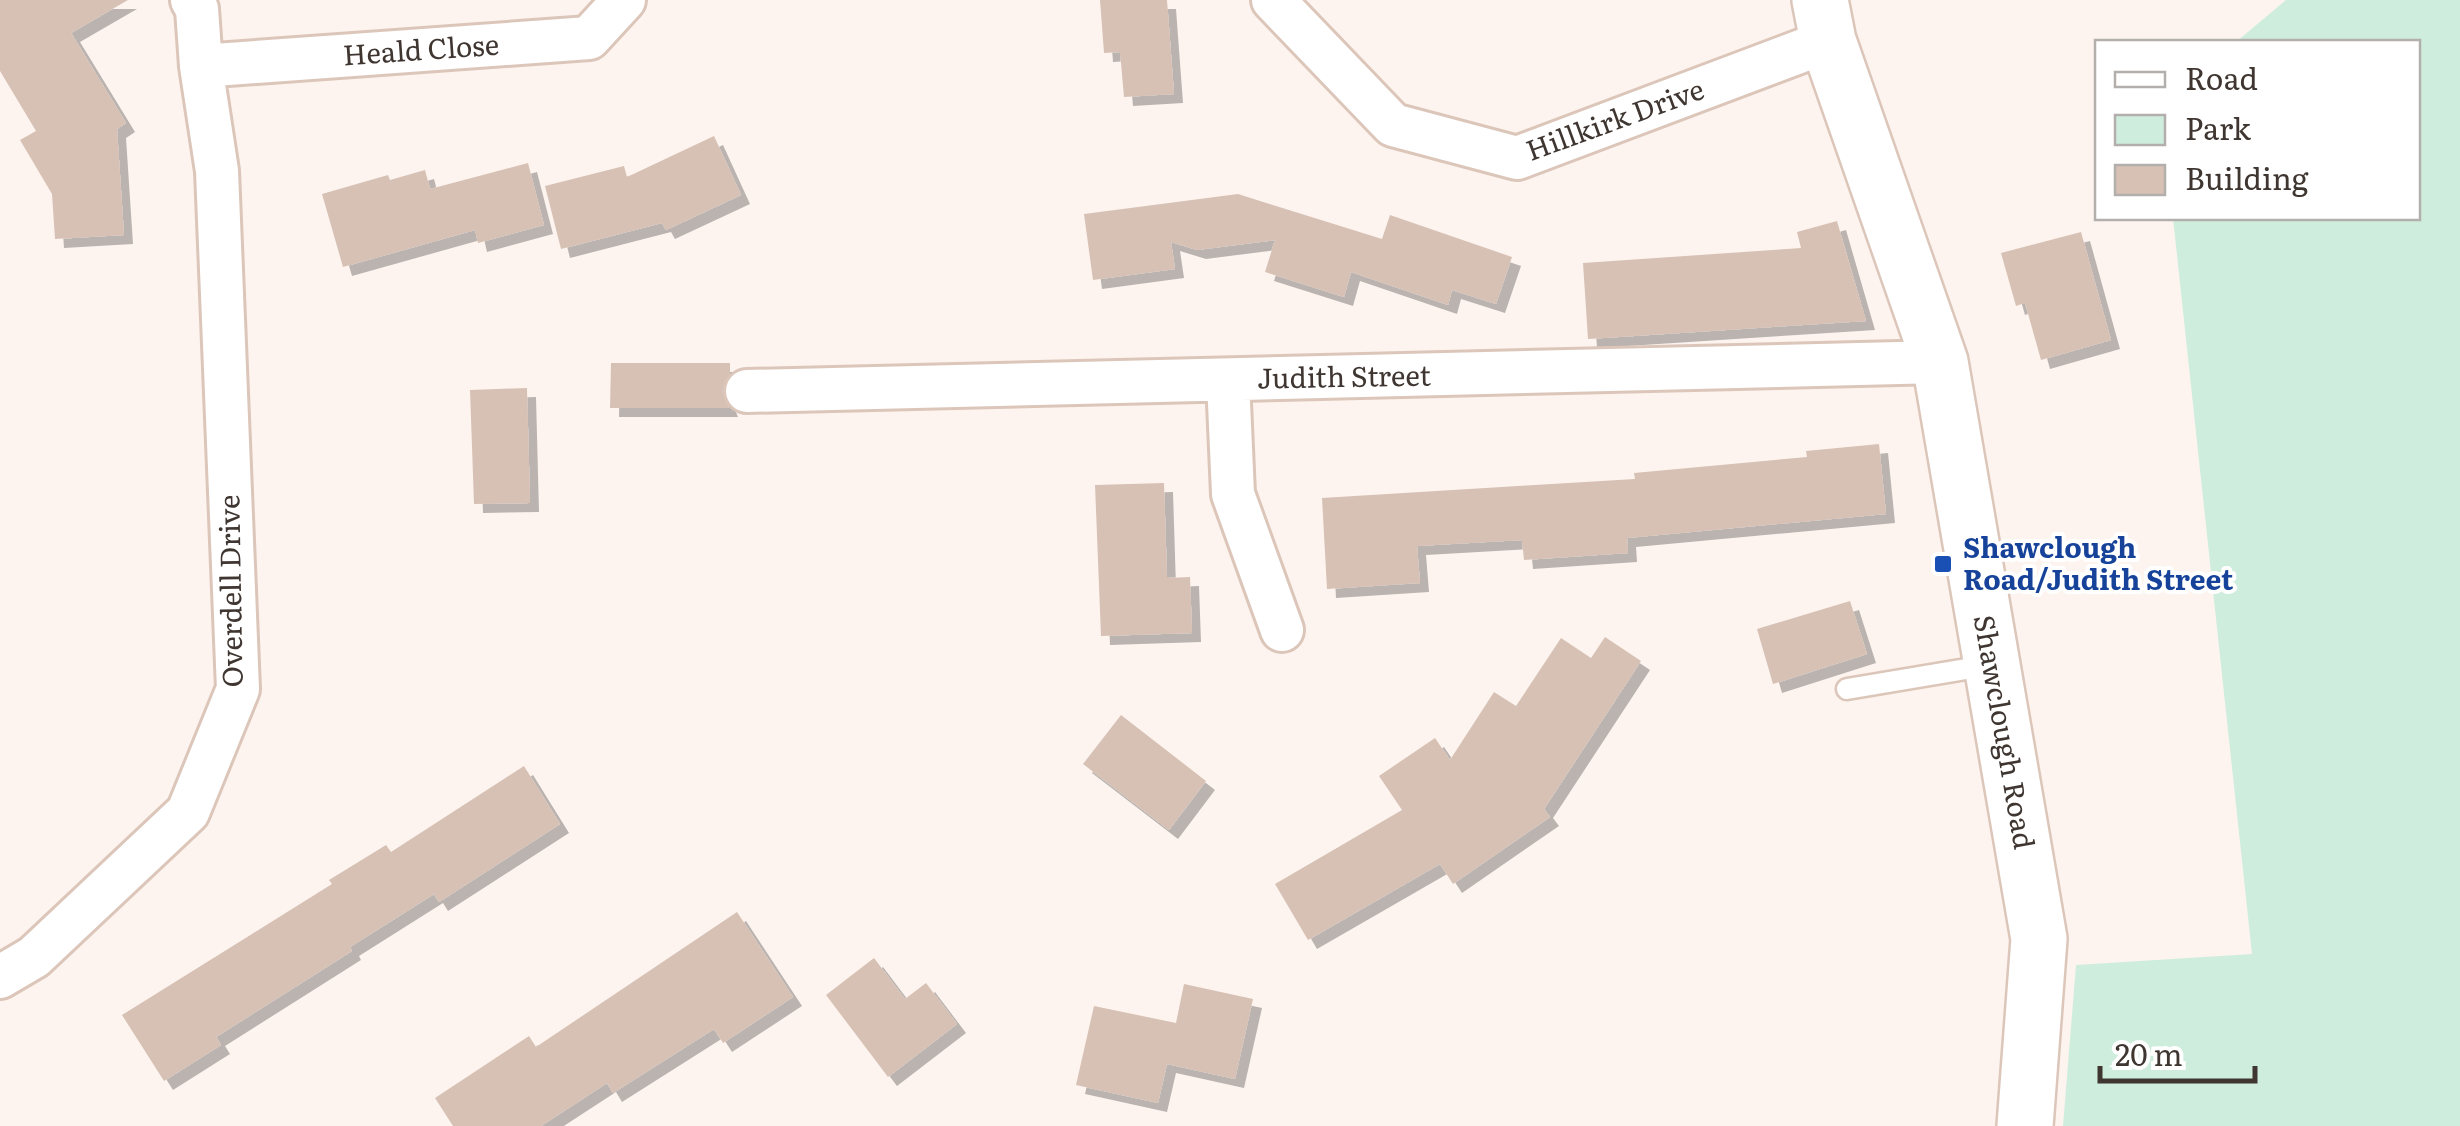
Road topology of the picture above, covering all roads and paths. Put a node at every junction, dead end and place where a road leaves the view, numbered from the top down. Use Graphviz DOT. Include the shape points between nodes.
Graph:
graph roads {
  1 [pos="192,0"];
  2 [pos="624,0"];
  3 [pos="1273,0"];
  4 [pos="1824,21"];
  5 [pos="201,66"];
  6 [pos="1940,362"];
  7 [pos="1228,380"];
  8 [pos="747,391"];
  9 [pos="1282,630"];
  10 [pos="1992,664"];
  11 [pos="1847,689"];
  12 [pos="0,977"];
  13 [pos="2025,1126"];
  1 -- 5 [label="street, Overdell Drive"];
  2 -- 5 [label="street, Heald Close" via="589,38"];
  3 -- 4 [label="street, Hillkirk Drive" via="1393,125 1517,158"];
  4 -- 6 [label="main road, Shawclough Road"];
  5 -- 12 [label="street, Overdell Drive" via="217,171 238,689 188,812 34,956"];
  6 -- 7 [label="street, Judith Street"];
  6 -- 10 [label="main road, Shawclough Road"];
  7 -- 8 [label="street, Judith Street"];
  7 -- 9 [label="street" via="1233,494"];
  10 -- 11 [label="lane"];
  10 -- 13 [label="main road, Shawclough Road" via="2039,939"];
}
